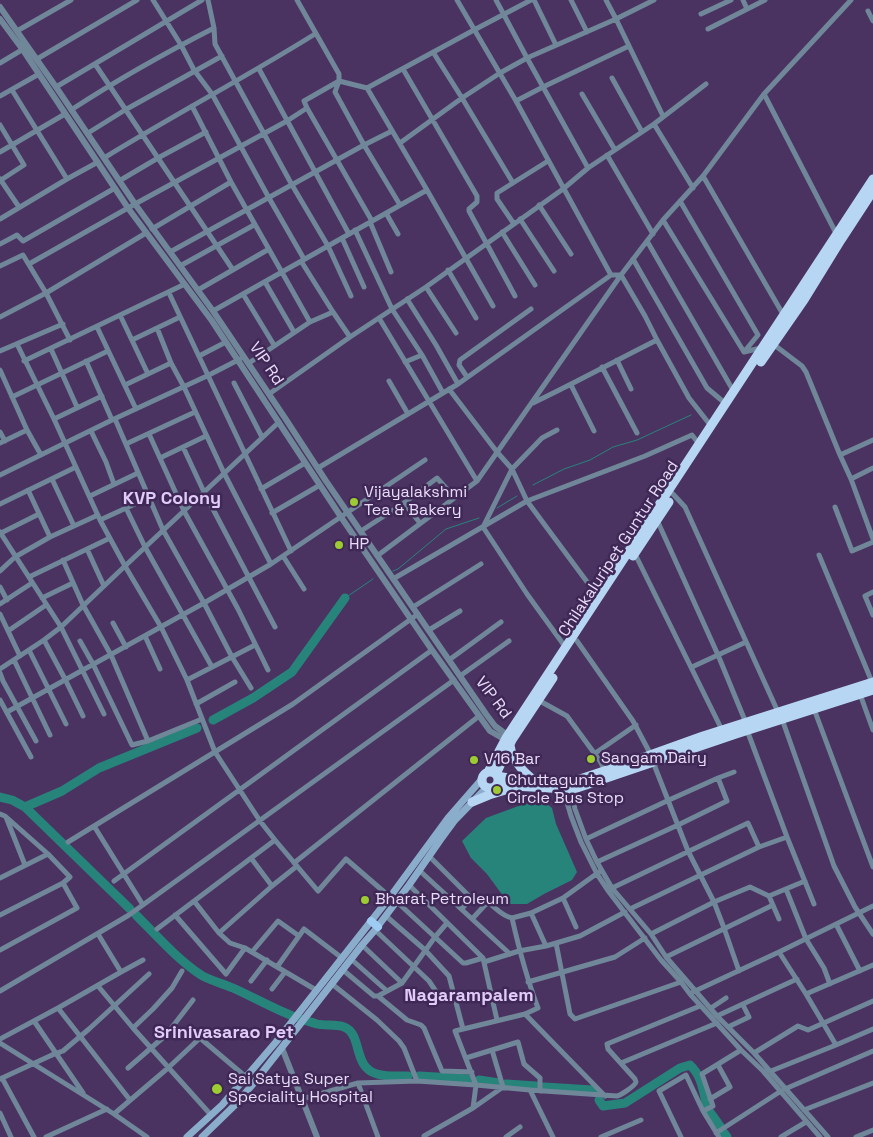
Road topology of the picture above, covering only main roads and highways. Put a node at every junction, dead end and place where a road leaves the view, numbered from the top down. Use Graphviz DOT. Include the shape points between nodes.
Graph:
graph roads {
  1 [pos="873,179"];
  2 [pos="873,191"];
  3 [pos="671,493"];
  4 [pos="873,685"];
  5 [pos="536,699"];
  6 [pos="780,716"];
  7 [pos="746,726"];
  8 [pos="509,740"];
  9 [pos="652,759"];
  10 [pos="491,779"];
  11 [pos="534,780"];
  12 [pos="573,784"];
  13 [pos="520,786"];
  14 [pos="472,802"];
  15 [pos="393,899"];
  16 [pos="375,926"];
  17 [pos="187,1137"];
  18 [pos="202,1137"];
  1 -- 3 [label="highway, Chilakaluripet Guntur Road"];
  2 -- 3 [label="highway, Chilakaluripet Guntur Road" via="804,300"];
  3 -- 5 [label="highway, Chilakaluripet Guntur Road" via="566,648"];
  3 -- 5 [label="highway, Chilakaluripet Guntur Road" via="635,554"];
  4 -- 6 [label="highway"];
  4 -- 6 [label="highway" via="860,694"];
  5 -- 8 [label="highway, Chilakaluripet Guntur Road"];
  6 -- 7 [label="highway"];
  7 -- 9 [label="highway"];
  7 -- 9 [label="highway" via="722,730"];
  8 -- 10 [label="highway, Chilakaluripet Guntur Road"];
  8 -- 11 [label="highway" via="516,761"];
  9 -- 12 [label="highway"];
  9 -- 12 [label="highway" via="605,771"];
  10 -- 11 [label="highway"];
  10 -- 13 [label="highway"];
  10 -- 14 [label="main road"];
  10 -- 15 [label="main road" via="448,818"];
  11 -- 12 [label="highway"];
  12 -- 13 [label="highway"];
  13 -- 14 [label="highway"];
  14 -- 15 [label="main road" via="446,832 409,885"];
  15 -- 16 [label="main road"];
  15 -- 16 [label="main road" via="386,916"];
  16 -- 17 [label="main road" via="342,958 230,1095"];
  16 -- 18 [label="main road" via="282,1048 235,1105"];
}
